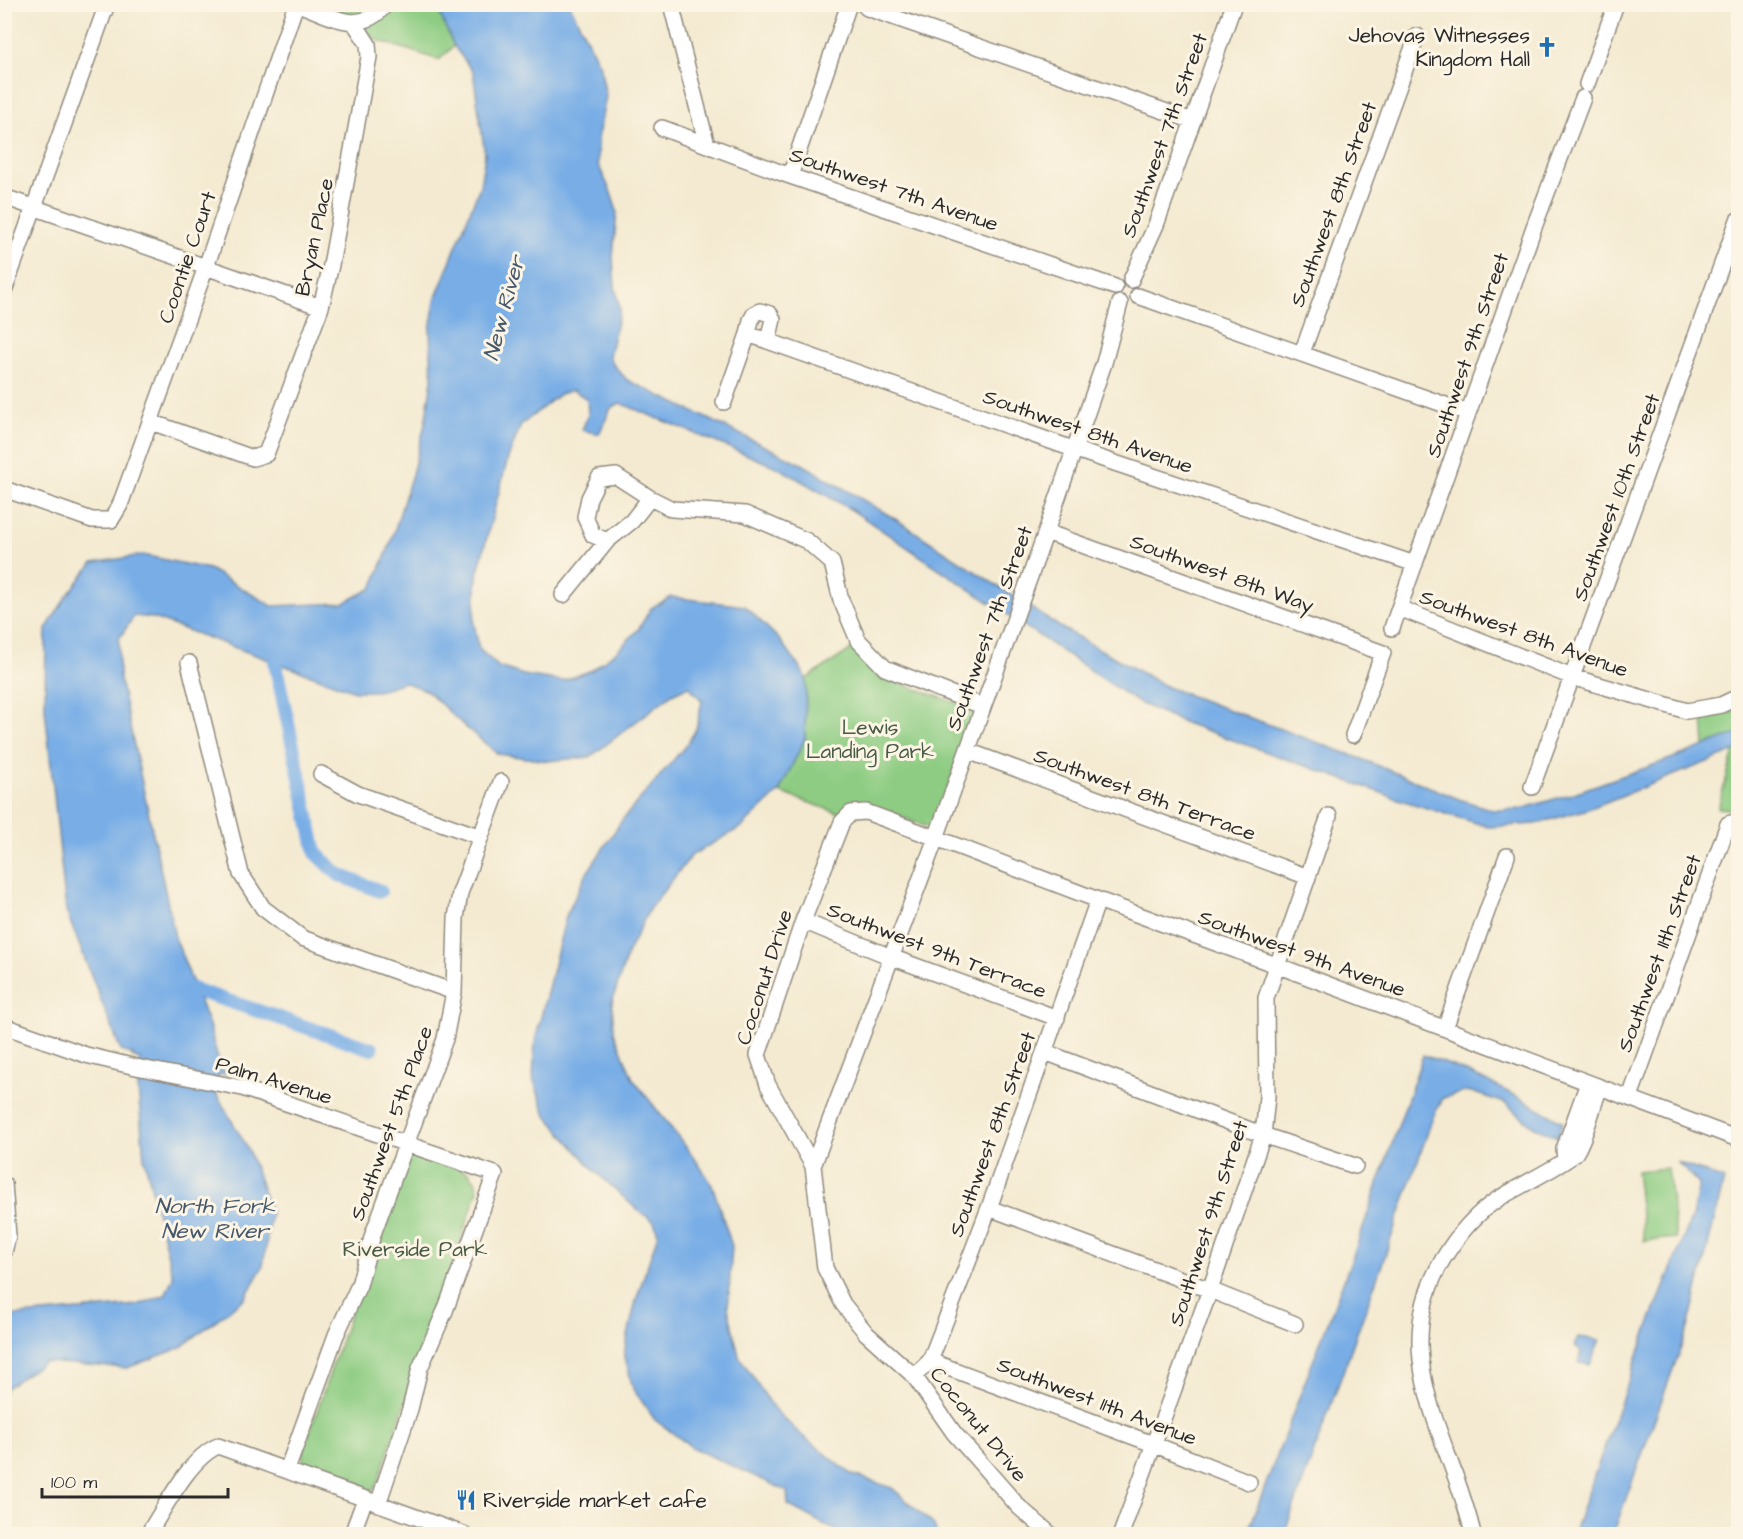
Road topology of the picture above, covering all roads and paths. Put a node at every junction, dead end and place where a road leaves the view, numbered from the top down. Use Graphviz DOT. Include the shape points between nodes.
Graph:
graph roads {
  1 [pos="107,4"];
  2 [pos="297,4"];
  3 [pos="386,4"];
  4 [pos="670,4"];
  5 [pos="849,4"];
  6 [pos="863,4"];
  7 [pos="1234,4"];
  8 [pos="1616,4"];
  9 [pos="355,24"];
  10 [pos="1417,36"];
  11 [pos="1192,121"];
  12 [pos="662,128"];
  13 [pos="707,145"];
  14 [pos="790,176"];
  15 [pos="4,197"];
  16 [pos="34,207"];
  17 [pos="1738,220"];
  18 [pos="206,267"];
  19 [pos="1131,280"];
  20 [pos="1115,287"];
  21 [pos="4,291"];
  22 [pos="1138,296"];
  23 [pos="1120,303"];
  24 [pos="321,307"];
  25 [pos="748,334"];
  26 [pos="768,341"];
  27 [pos="1302,353"];
  28 [pos="724,402"];
  29 [pos="1468,413"];
  30 [pos="151,422"];
  31 [pos="1073,449"];
  32 [pos="4,489"];
  33 [pos="650,498"];
  34 [pos="1046,531"];
  35 [pos="607,541"];
  36 [pos="1415,564"];
  37 [pos="563,595"];
  38 [pos="1399,608"];
  39 [pos="1392,628"];
  40 [pos="189,663"];
  41 [pos="1572,677"];
  42 [pos="1738,697"];
  43 [pos="982,706"];
  44 [pos="1353,735"];
  45 [pos="968,751"];
  46 [pos="321,774"];
  47 [pos="501,782"];
  48 [pos="1532,787"];
  49 [pos="851,813"];
  50 [pos="1329,816"];
  51 [pos="1733,822"];
  52 [pos="481,837"];
  53 [pos="936,838"];
  54 [pos="1507,856"];
  55 [pos="1308,877"];
  56 [pos="1098,900"];
  57 [pos="803,921"];
  58 [pos="891,957"];
  59 [pos="1276,965"];
  60 [pos="454,992"];
  61 [pos="1057,1018"];
  62 [pos="4,1026"];
  63 [pos="1445,1028"];
  64 [pos="1045,1052"];
  65 [pos="1594,1085"];
  66 [pos="1630,1097"];
  67 [pos="1263,1135"];
  68 [pos="1738,1138"];
  69 [pos="406,1143"];
  70 [pos="813,1166"];
  71 [pos="1355,1166"];
  72 [pos="4,1184"];
  73 [pos="989,1208"];
  74 [pos="4,1252"];
  75 [pos="1209,1290"];
  76 [pos="1295,1324"];
  77 [pos="930,1360"];
  78 [pos="914,1376"];
  79 [pos="1154,1444"];
  80 [pos="287,1470"];
  81 [pos="1249,1482"];
  82 [pos="371,1501"];
  83 [pos="148,1534"];
  84 [pos="352,1534"];
  85 [pos="463,1534"];
  86 [pos="1050,1534"];
  87 [pos="1121,1534"];
  88 [pos="1473,1534"];
  1 -- 16 [label="street"];
  2 -- 9 [label="street"];
  2 -- 18 [label="street, Coontie Court"];
  3 -- 9 [label="street" via="366,22"];
  4 -- 13 [label="street"];
  5 -- 14 [label="street"];
  6 -- 11 [label="street"];
  7 -- 11 [label="street, Southwest 7th Street"];
  8 -- 29 [label="street, Southwest 9th Street"];
  9 -- 24 [label="street, Bryan Place" via="368,44 369,57"];
  10 -- 27 [label="street, Southwest 8th Street"];
  11 -- 19 [label="street, Southwest 7th Street" via="1156,225"];
  12 -- 13 [label="street, Southwest 7th Avenue"];
  13 -- 14 [label="street, Southwest 7th Avenue"];
  14 -- 20 [label="street, Southwest 7th Avenue"];
  15 -- 16 [label="street"];
  16 -- 18 [label="street"];
  16 -- 21 [label="street"];
  17 -- 41 [label="street, Southwest 10th Street"];
  18 -- 24 [label="street"];
  18 -- 30 [label="street, Coontie Court"];
  19 -- 20 [label="street" via="1122,280"];
  19 -- 22 [label="street" via="1138,286"];
  20 -- 23 [label="street" via="1114,298"];
  22 -- 23 [label="street" via="1132,303"];
  22 -- 27 [label="street"];
  23 -- 31 [label="street, Southwest 7th Street" via="1104,363"];
  24 -- 30 [label="street, Bryan Place" via="266,454 253,458"];
  25 -- 26 [label="street, Southwest 8th Avenue"];
  25 -- 26 [label="street" via="752,317 765,312 773,319"];
  25 -- 28 [label="street"];
  26 -- 31 [label="street, Southwest 8th Avenue"];
  27 -- 29 [label="street"];
  29 -- 36 [label="street, Southwest 9th Street"];
  30 -- 32 [label="street, Coontie Court" via="111,520 92,520"];
  31 -- 34 [label="street, Southwest 7th Street"];
  31 -- 36 [label="street, Southwest 8th Avenue"];
  33 -- 35 [label="street" via="632,521"];
  33 -- 35 [label="street" via="616,476 598,478 585,517 593,536"];
  33 -- 43 [label="street" via="672,509 745,514 807,541 832,563 841,600 858,640 885,668"];
  34 -- 43 [label="street, Southwest 7th Street"];
  34 -- 44 [label="street, Southwest 8th Way" via="1383,653"];
  35 -- 37 [label="street"];
  36 -- 38 [label="street, Southwest 9th Street"];
  38 -- 39 [label="street, Southwest 9th Street"];
  38 -- 41 [label="street, Southwest 8th Avenue"];
  40 -- 60 [label="street" via="241,874 262,908 302,938"];
  41 -- 42 [label="street, Southwest 8th Avenue" via="1687,711 1721,705"];
  41 -- 48 [label="street, Southwest 10th Street"];
  43 -- 45 [label="street, Southwest 7th Street"];
  45 -- 53 [label="street, Southwest 7th Street"];
  45 -- 55 [label="street, Southwest 8th Terrace"];
  46 -- 52 [label="street" via="358,794"];
  47 -- 52 [label="street, Southwest 5th Place"];
  49 -- 53 [label="street, Southwest 9th Avenue" via="866,812"];
  49 -- 57 [label="street, Coconut Drive" via="842,822"];
  50 -- 55 [label="street, Southwest 9th Street"];
  51 -- 66 [label="street, Southwest 11th Street"];
  52 -- 60 [label="street, Southwest 5th Place" via="456,918"];
  53 -- 56 [label="street, Southwest 9th Avenue"];
  53 -- 58 [label="street, Southwest 7th Street"];
  54 -- 63 [label="street"];
  55 -- 59 [label="street, Southwest 9th Street"];
  56 -- 59 [label="street, Southwest 9th Avenue"];
  56 -- 61 [label="street, Southwest 8th Street"];
  57 -- 58 [label="street, Southwest 9th Terrace"];
  57 -- 70 [label="street, Coconut Drive" via="758,1055 768,1085"];
  58 -- 61 [label="street, Southwest 9th Terrace"];
  58 -- 70 [label="street, Southwest 7th Street"];
  59 -- 63 [label="street, Southwest 9th Avenue"];
  59 -- 67 [label="street, Southwest 9th Street" via="1266,998 1267,1097"];
  60 -- 69 [label="street, Southwest 5th Place" via="445,1039"];
  61 -- 64 [label="street, Southwest 8th Street"];
  62 -- 69 [label="street, Palm Avenue" via="86,1055 242,1088"];
  63 -- 65 [label="street, Southwest 9th Avenue"];
  64 -- 67 [label="street"];
  64 -- 73 [label="street, Southwest 8th Street"];
  65 -- 66 [label="street, Southwest 9th Avenue"];
  65 -- 88 [label="street" via="1564,1149 1565,1161 1497,1200 1472,1220 1436,1270 1424,1305 1419,1335 1420,1367"];
  66 -- 68 [label="street, Southwest 9th Avenue"];
  67 -- 71 [label="street"];
  67 -- 75 [label="street, Southwest 9th Street"];
  69 -- 80 [label="street, Southwest 5th Place" via="359,1285 336,1335"];
  69 -- 82 [label="street, Palm Avenue" via="495,1174"];
  70 -- 78 [label="street, Coconut Drive" via="825,1268 843,1304 866,1333"];
  72 -- 74 [label="street" via="8,1236"];
  73 -- 75 [label="street"];
  73 -- 77 [label="street, Southwest 8th Street"];
  75 -- 76 [label="street"];
  75 -- 79 [label="street, Southwest 9th Street"];
  77 -- 78 [label="street, Southwest 8th Street"];
  77 -- 79 [label="street, Southwest 11th Avenue"];
  78 -- 86 [label="street, Coconut Drive" via="954,1433 1019,1507"];
  79 -- 81 [label="street, Southwest 11th Avenue"];
  79 -- 87 [label="street, Southwest 9th Street"];
  80 -- 82 [label="street"];
  80 -- 83 [label="street" via="218,1446 207,1451 195,1462"];
  82 -- 84 [label="street"];
  82 -- 85 [label="street"];
}
